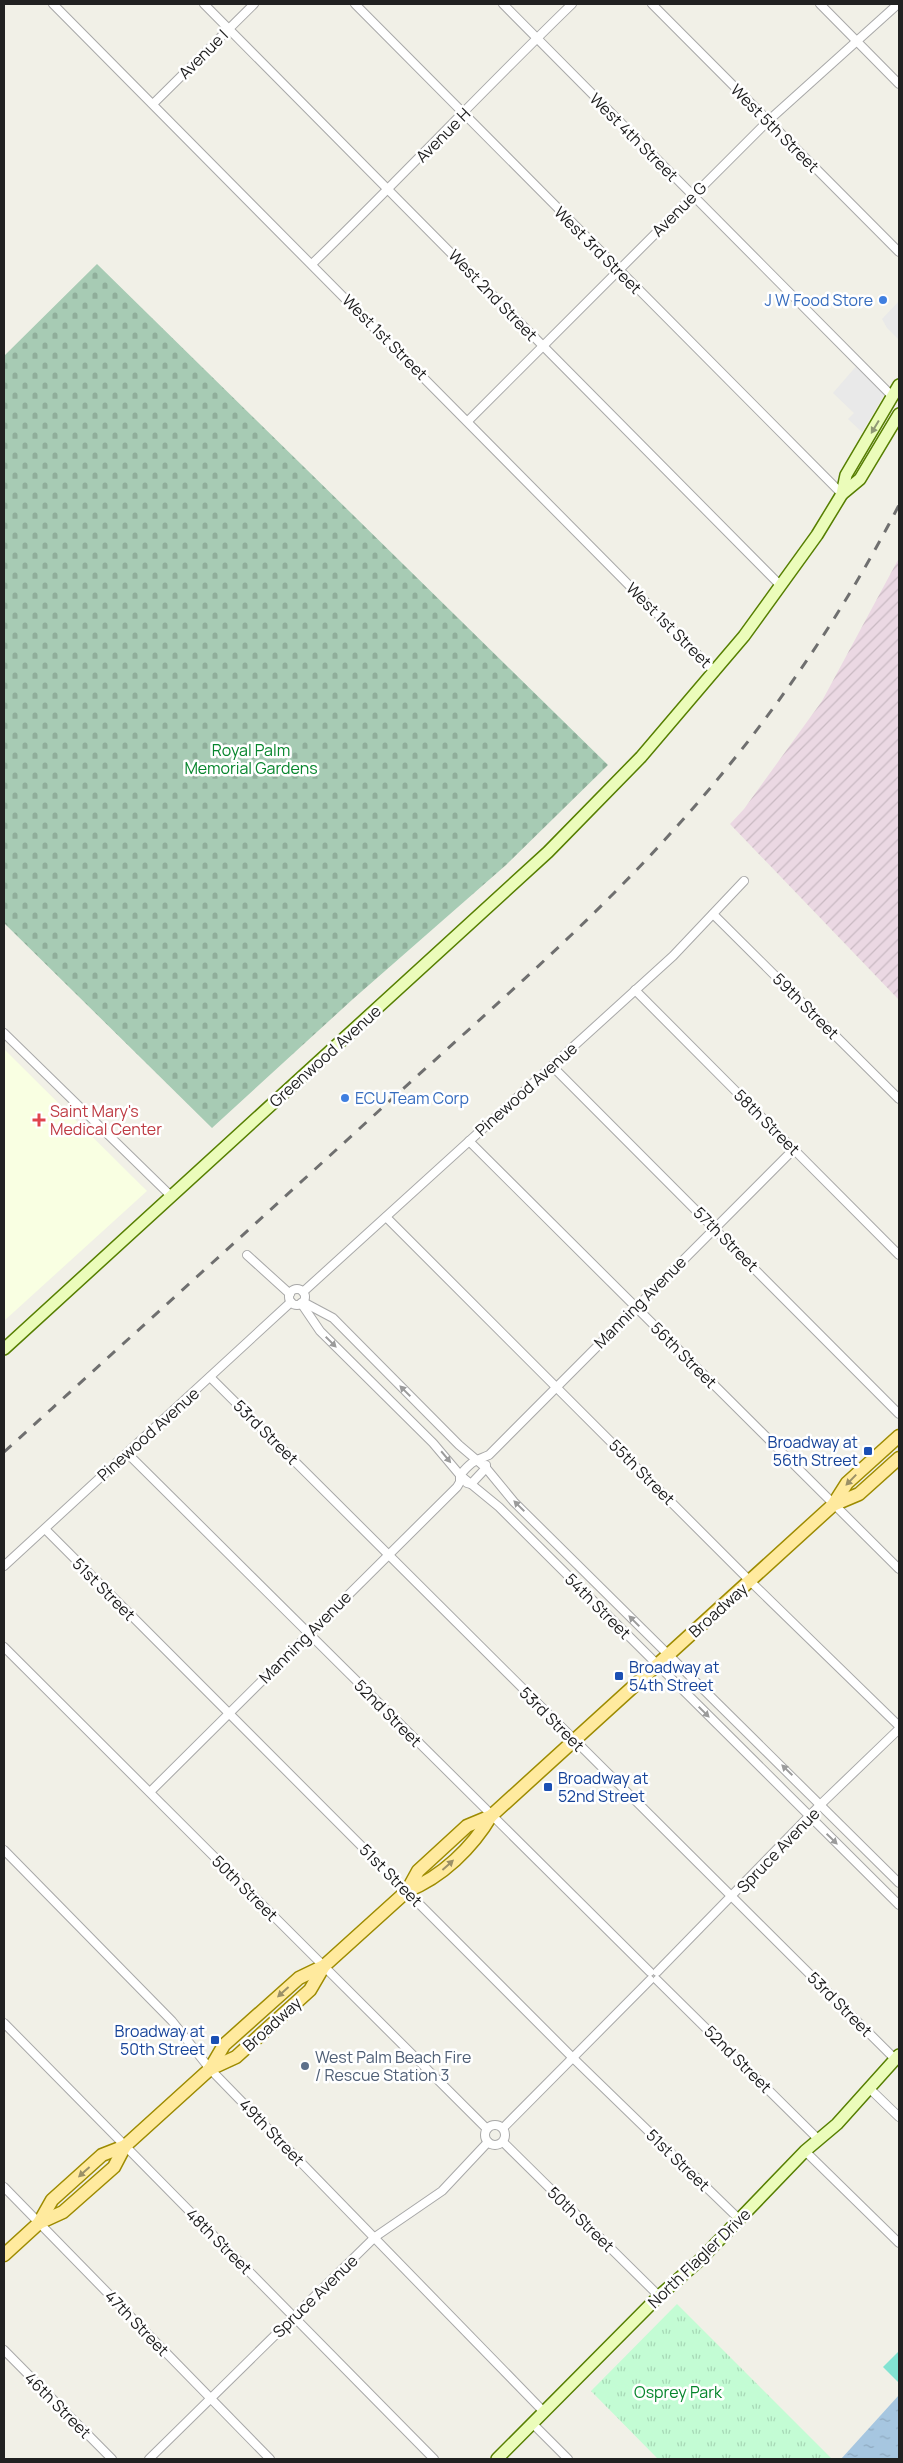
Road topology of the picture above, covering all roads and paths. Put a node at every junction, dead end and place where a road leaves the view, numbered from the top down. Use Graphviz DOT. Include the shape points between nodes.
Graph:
graph roads {
  1 [pos="53,4"];
  2 [pos="204,4"];
  3 [pos="254,4"];
  4 [pos="355,4"];
  5 [pos="503,4"];
  6 [pos="572,4"];
  7 [pos="652,4"];
  8 [pos="820,4"];
  9 [pos="898,4"];
  10 [pos="229,29"];
  11 [pos="536,38"];
  12 [pos="857,41"];
  13 [pos="899,84"];
  14 [pos="153,104"];
  15 [pos="464,113"];
  16 [pos="768,121"];
  17 [pos="390,190"];
  18 [pos="692,196"];
  19 [pos="899,252"];
  20 [pos="312,264"];
  21 [pos="618,269"];
  22 [pos="542,346"];
  23 [pos="899,385"];
  24 [pos="893,397"];
  25 [pos="899,414"];
  26 [pos="468,421"];
  27 [pos="842,494"];
  28 [pos="781,586"];
  29 [pos="715,672"];
  30 [pos="744,881"];
  31 [pos="713,914"];
  32 [pos="635,990"];
  33 [pos="4,1033"];
  34 [pos="552,1066"];
  35 [pos="899,1099"];
  36 [pos="469,1142"];
  37 [pos="794,1149"];
  38 [pos="171,1196"];
  39 [pos="386,1217"];
  40 [pos="715,1228"];
  41 [pos="247,1254"];
  42 [pos="899,1255"];
  43 [pos="302,1292"];
  44 [pos="291,1298"];
  45 [pos="302,1303"];
  46 [pos="636,1307"];
  47 [pos="4,1349"];
  48 [pos="210,1377"];
  49 [pos="557,1386"];
  50 [pos="899,1414"];
  51 [pos="899,1436"];
  52 [pos="128,1453"];
  53 [pos="487,1456"];
  54 [pos="899,1458"];
  55 [pos="476,1459"];
  56 [pos="486,1468"];
  57 [pos="460,1479"];
  58 [pos="471,1484"];
  59 [pos="834,1505"];
  60 [pos="45,1529"];
  61 [pos="388,1554"];
  62 [pos="4,1566"];
  63 [pos="899,1569"];
  64 [pos="750,1581"];
  65 [pos="309,1633"];
  66 [pos="4,1647"];
  67 [pos="669,1655"];
  68 [pos="657,1665"];
  69 [pos="229,1713"];
  70 [pos="899,1727"];
  71 [pos="573,1741"];
  72 [pos="150,1792"];
  73 [pos="822,1804"];
  74 [pos="491,1816"];
  75 [pos="809,1817"];
  76 [pos="4,1850"];
  77 [pos="899,1883"];
  78 [pos="407,1891"];
  79 [pos="733,1896"];
  80 [pos="899,1905"];
  81 [pos="324,1966"];
  82 [pos="654,1976"];
  83 [pos="4,2023"];
  84 [pos="897,2057"];
  85 [pos="573,2058"];
  86 [pos="210,2069"];
  87 [pos="869,2088"];
  88 [pos="899,2117"];
  89 [pos="503,2128"];
  90 [pos="487,2129"];
  91 [pos="818,2139"];
  92 [pos="488,2142"];
  93 [pos="503,2142"];
  94 [pos="125,2146"];
  95 [pos="806,2151"];
  96 [pos="4,2186"];
  97 [pos="739,2219"];
  98 [pos="39,2223"];
  99 [pos="375,2237"];
  100 [pos="899,2243"];
  101 [pos="4,2255"];
  102 [pos="659,2296"];
  103 [pos="295,2315"];
  104 [pos="4,2350"];
  105 [pos="210,2398"];
  106 [pos="544,2412"];
  107 [pos="532,2423"];
  108 [pos="112,2459"];
  109 [pos="149,2459"];
  110 [pos="270,2459"];
  111 [pos="434,2459"];
  112 [pos="497,2459"];
  113 [pos="568,2459"];
  1 -- 14 [label="street, West 1st Street"];
  2 -- 10 [label="street, West 2nd Street"];
  3 -- 10 [label="street, Avenue I"];
  4 -- 15 [label="street, West 3rd Street"];
  5 -- 11 [label="street, West 4th Street"];
  6 -- 11 [label="street, Avenue H"];
  7 -- 16 [label="street, West 5th Street"];
  8 -- 12 [label="street"];
  9 -- 12 [label="street, Avenue G"];
  10 -- 14 [label="street, Avenue I"];
  10 -- 17 [label="street, West 2nd Street"];
  11 -- 15 [label="street, Avenue H"];
  11 -- 18 [label="street, West 4th Street"];
  12 -- 13 [label="street"];
  12 -- 16 [label="street, Avenue G"];
  14 -- 20 [label="street, West 1st Street"];
  15 -- 17 [label="street, Avenue H"];
  15 -- 21 [label="street, West 3rd Street"];
  16 -- 18 [label="street, Avenue G"];
  16 -- 19 [label="street, West 5th Street"];
  17 -- 20 [label="street, Avenue H"];
  17 -- 22 [label="street, West 2nd Street"];
  18 -- 21 [label="street, Avenue G"];
  18 -- 24 [label="street, West 4th Street"];
  20 -- 26 [label="street, West 1st Street"];
  21 -- 22 [label="street, Avenue G"];
  21 -- 27 [label="street, West 3rd Street"];
  22 -- 26 [label="street, Avenue G"];
  22 -- 28 [label="street, West 2nd Street"];
  23 -- 24 [label="main road"];
  24 -- 27 [label="main road, one-way" via="846,475"];
  25 -- 27 [label="main road" via="860,479"];
  26 -- 29 [label="street, West 1st Street"];
  27 -- 28 [label="main road, Greenwood Avenue"];
  28 -- 29 [label="main road, Greenwood Avenue"];
  29 -- 38 [label="main road, Greenwood Avenue" via="641,757 548,852"];
  30 -- 31 [label="street, Pinewood Avenue"];
  31 -- 32 [label="street, Pinewood Avenue"];
  31 -- 35 [label="street, 59th Street"];
  32 -- 34 [label="street, Pinewood Avenue"];
  32 -- 37 [label="street, 58th Street"];
  33 -- 38 [label="street"];
  34 -- 36 [label="street, Pinewood Avenue"];
  34 -- 40 [label="street, 57th Street"];
  36 -- 39 [label="street, Pinewood Avenue"];
  36 -- 46 [label="street, 56th Street"];
  37 -- 40 [label="street, Manning Avenue"];
  37 -- 42 [label="street, 58th Street"];
  38 -- 47 [label="main road, Greenwood Avenue"];
  39 -- 43 [label="street, Pinewood Avenue"];
  39 -- 49 [label="street, 55th Street"];
  40 -- 46 [label="street, Manning Avenue"];
  40 -- 50 [label="street, 57th Street"];
  41 -- 44 [label="street"];
  43 -- 44 [label="street" via="296,1289"];
  43 -- 45 [label="street" via="305,1296"];
  44 -- 45 [label="street" via="295,1304"];
  44 -- 48 [label="street, Pinewood Avenue"];
  55 -- 45 [label="street, 54th Street, one-way" via="333,1318"];
  45 -- 57 [label="street, one-way" via="320,1331 433,1443"];
  46 -- 49 [label="street, Manning Avenue"];
  46 -- 59 [label="street, 56th Street"];
  48 -- 52 [label="street, Pinewood Avenue"];
  48 -- 61 [label="street, 53rd Street"];
  49 -- 53 [label="street, Manning Avenue"];
  49 -- 64 [label="street, 55th Street"];
  51 -- 59 [label="main road, Broadway, one-way" via="847,1483"];
  52 -- 60 [label="street, Pinewood Avenue"];
  52 -- 65 [label="street, 52nd Street"];
  53 -- 55 [label="street, Manning Avenue"];
  53 -- 56 [label="street"];
  54 -- 59 [label="main road, Broadway" via="859,1494"];
  55 -- 56 [label="street, 54th Street"];
  55 -- 57 [label="street, Manning Avenue"];
  56 -- 58 [label="street"];
  67 -- 56 [label="street, 54th Street, one-way" via="514,1502"];
  57 -- 58 [label="street"];
  57 -- 61 [label="street, Manning Avenue"];
  58 -- 68 [label="street, 54th Street" via="499,1507"];
  59 -- 63 [label="street, 56th Street"];
  59 -- 64 [label="main road, Broadway"];
  60 -- 62 [label="street, Pinewood Avenue"];
  60 -- 69 [label="street, 51st Street"];
  61 -- 65 [label="street, Manning Avenue"];
  61 -- 71 [label="street, 53rd Street"];
  64 -- 67 [label="main road, Broadway"];
  64 -- 70 [label="street, 55th Street"];
  65 -- 69 [label="street, Manning Avenue"];
  65 -- 74 [label="street, 52nd Street"];
  66 -- 72 [label="street, 50th Street"];
  67 -- 68 [label="main road, Broadway"];
  73 -- 67 [label="street, 54th Street, one-way"];
  68 -- 71 [label="main road, Broadway"];
  68 -- 75 [label="street, 54th Street, one-way"];
  69 -- 72 [label="street, Manning Avenue"];
  69 -- 78 [label="street, 51st Street"];
  70 -- 73 [label="street, Spruce Avenue"];
  71 -- 74 [label="main road, Broadway"];
  71 -- 79 [label="street, 53rd Street"];
  72 -- 81 [label="street, 50th Street"];
  73 -- 75 [label="street, Spruce Avenue"];
  73 -- 77 [label="street, 54th Street"];
  74 -- 78 [label="main road, Broadway" via="467,1826 418,1871"];
  74 -- 82 [label="street, 52nd Street"];
  75 -- 79 [label="street, Spruce Avenue"];
  75 -- 80 [label="street, 54th Street, one-way"];
  76 -- 86 [label="street, 49th Street" via="172,2021"];
  78 -- 81 [label="main road, Broadway"];
  78 -- 85 [label="street, 51st Street"];
  79 -- 82 [label="street, Spruce Avenue"];
  79 -- 84 [label="street, 53rd Street"];
  81 -- 86 [label="main road, Broadway" via="310,1990 288,2010 236,2056"];
  81 -- 90 [label="street, 50th Street"];
  82 -- 85 [label="street, Spruce Avenue"];
  82 -- 91 [label="street, 52nd Street"];
  83 -- 94 [label="street, 48th Street"];
  84 -- 87 [label="main road, North Flagler Drive"];
  85 -- 89 [label="street, Spruce Avenue"];
  85 -- 97 [label="street, 51st Street"];
  86 -- 94 [label="main road, Broadway"];
  86 -- 99 [label="street, 49th Street"];
  87 -- 88 [label="street"];
  87 -- 91 [label="main road, North Flagler Drive" via="837,2124"];
  89 -- 90 [label="street" via="495,2124"];
  89 -- 93 [label="street" via="506,2137"];
  90 -- 92 [label="street" via="485,2136"];
  91 -- 95 [label="main road, North Flagler Drive"];
  92 -- 93 [label="street" via="494,2145"];
  92 -- 99 [label="street, Spruce Avenue" via="442,2190"];
  93 -- 102 [label="street, 50th Street"];
  94 -- 98 [label="main road, Broadway" via="102,2155 52,2200"];
  94 -- 103 [label="street, 48th Street"];
  95 -- 97 [label="main road, North Flagler Drive"];
  95 -- 100 [label="street"];
  96 -- 98 [label="street, 47th Street"];
  97 -- 102 [label="main road, North Flagler Drive"];
  98 -- 101 [label="main road, Broadway"];
  98 -- 105 [label="street, 47th Street"];
  99 -- 103 [label="street, Spruce Avenue"];
  99 -- 106 [label="street, 49th Street"];
  102 -- 106 [label="main road, North Flagler Drive"];
  103 -- 105 [label="street, Spruce Avenue"];
  103 -- 111 [label="street, 48th Street"];
  104 -- 108 [label="street, 46th Street"];
  105 -- 109 [label="street, Spruce Avenue"];
  105 -- 110 [label="street, 47th Street"];
  106 -- 107 [label="main road, North Flagler Drive"];
  107 -- 112 [label="main road, North Flagler Drive"];
  107 -- 113 [label="street"];
}
